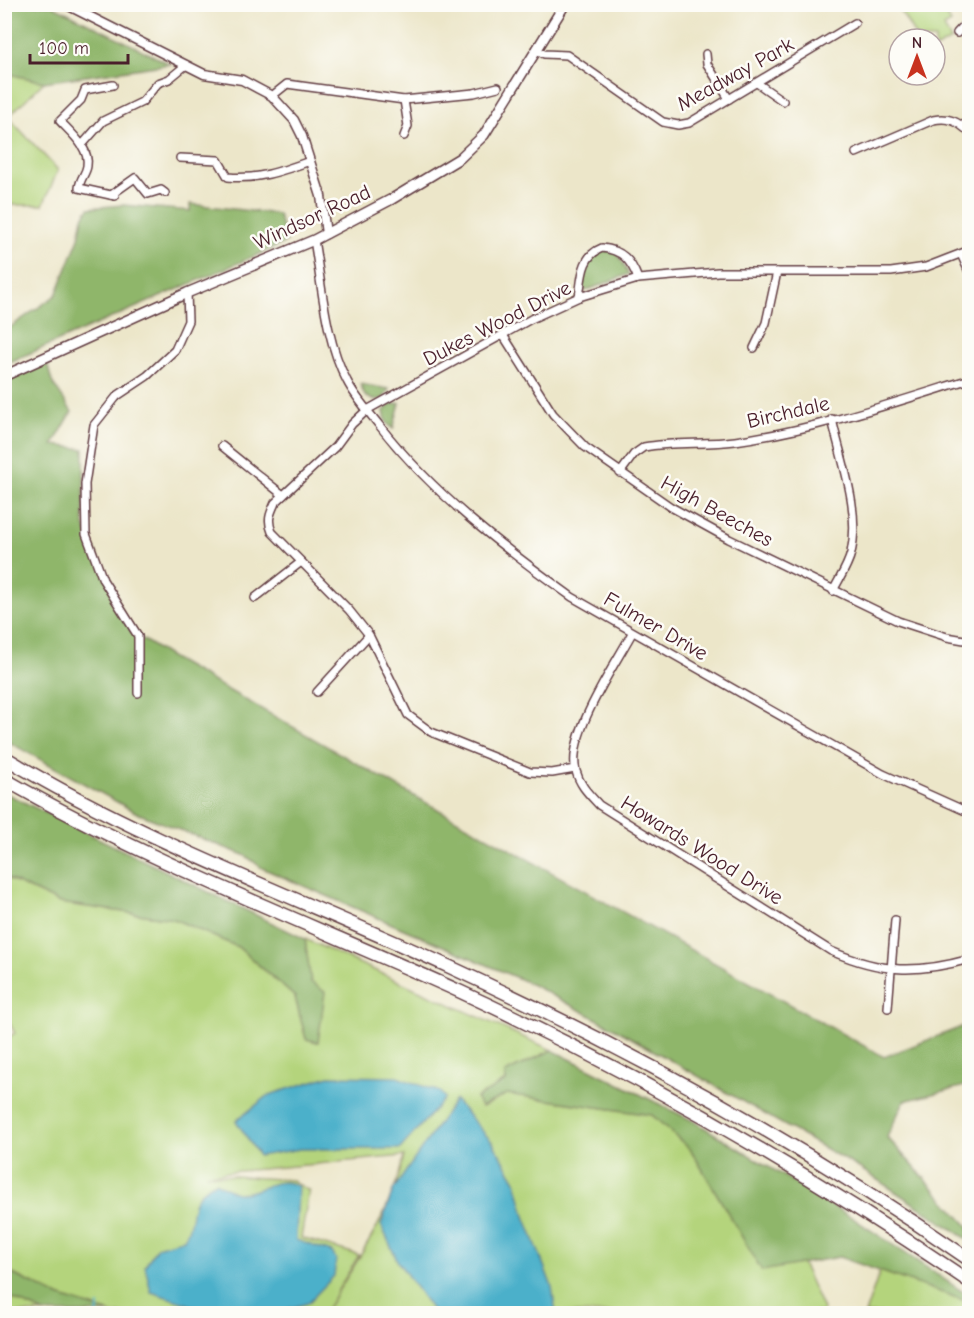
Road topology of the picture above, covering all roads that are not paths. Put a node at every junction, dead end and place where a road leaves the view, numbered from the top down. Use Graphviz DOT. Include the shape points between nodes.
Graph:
graph roads {
  1 [pos="65,4"];
  2 [pos="565,4"];
  3 [pos="969,19"];
  4 [pos="855,23"];
  5 [pos="957,33"];
  6 [pos="537,50"];
  7 [pos="706,54"];
  8 [pos="186,65"];
  9 [pos="757,83"];
  10 [pos="113,85"];
  11 [pos="498,87"];
  12 [pos="272,96"];
  13 [pos="729,99"];
  14 [pos="404,100"];
  15 [pos="783,101"];
  16 [pos="969,133"];
  17 [pos="404,136"];
  18 [pos="82,145"];
  19 [pos="856,153"];
  20 [pos="180,158"];
  21 [pos="310,161"];
  22 [pos="165,193"];
  23 [pos="326,234"];
  24 [pos="314,240"];
  25 [pos="969,250"];
  26 [pos="961,254"];
  27 [pos="777,272"];
  28 [pos="969,274"];
  29 [pos="638,279"];
  30 [pos="187,293"];
  31 [pos="579,297"];
  32 [pos="503,336"];
  33 [pos="754,348"];
  34 [pos="4,376"];
  35 [pos="969,379"];
  36 [pos="367,410"];
  37 [pos="832,419"];
  38 [pos="222,446"];
  39 [pos="620,473"];
  40 [pos="283,495"];
  41 [pos="301,562"];
  42 [pos="833,591"];
  43 [pos="255,598"];
  44 [pos="632,633"];
  45 [pos="369,635"];
  46 [pos="969,640"];
  47 [pos="317,692"];
  48 [pos="138,693"];
  49 [pos="4,757"];
  50 [pos="575,770"];
  51 [pos="4,779"];
  52 [pos="969,813"];
  53 [pos="895,920"];
  54 [pos="969,959"];
  55 [pos="892,970"];
  56 [pos="888,1008"];
  57 [pos="969,1260"];
  58 [pos="969,1282"];
  1 -- 8 [label="street"];
  2 -- 6 [label="main road, Windsor Road"];
  3 -- 5 [label="street"];
  4 -- 9 [label="street, Meadway Park"];
  6 -- 13 [label="street, Meadway Park" via="567,55 663,122 689,123"];
  6 -- 23 [label="main road, Windsor Road" via="484,135 460,158"];
  7 -- 13 [label="street" via="707,64"];
  8 -- 12 [label="street" via="204,74 242,80"];
  8 -- 18 [label="street" via="158,83 142,102 103,121"];
  9 -- 13 [label="street, Meadway Park"];
  9 -- 15 [label="street"];
  10 -- 18 [label="street" via="85,90 81,100 60,121"];
  11 -- 14 [label="street"];
  12 -- 14 [label="street" via="280,87 297,84"];
  12 -- 21 [label="street" via="294,120"];
  14 -- 17 [label="street" via="408,126"];
  16 -- 19 [label="street" via="959,122 933,120"];
  18 -- 22 [label="street" via="87,168 79,188 113,195 135,178 148,194 161,190"];
  20 -- 21 [label="street" via="218,160 228,177 243,178 258,178"];
  21 -- 23 [label="street" via="321,196"];
  23 -- 24 [label="main road, Windsor Road"];
  24 -- 30 [label="main road, Windsor Road"];
  24 -- 36 [label="street" via="334,345 346,381"];
  25 -- 26 [label="street, Dukes Wood Drive"];
  26 -- 27 [label="street, Dukes Wood Drive" via="926,267 891,272"];
  26 -- 28 [label="street"];
  27 -- 29 [label="street, Dukes Wood Drive"];
  27 -- 33 [label="street" via="766,323"];
  29 -- 31 [label="street, Dukes Wood Drive"];
  29 -- 31 [label="street" via="622,253 602,248 589,256 584,265"];
  30 -- 34 [label="main road, Windsor Road"];
  30 -- 48 [label="street" via="188,321 175,350 117,396 94,425 86,484 86,534 103,580 138,636"];
  31 -- 32 [label="street, Dukes Wood Drive"];
  32 -- 36 [label="street, Dukes Wood Drive"];
  32 -- 39 [label="street, High Beeches" via="553,414 585,447"];
  35 -- 37 [label="street, Birchdale"];
  36 -- 40 [label="street, Dukes Wood Drive"];
  36 -- 44 [label="street, Fulmer Drive" via="437,491 526,564"];
  37 -- 39 [label="street, Birchdale" via="735,441 644,447"];
  37 -- 42 [label="street" via="854,534 850,555"];
  38 -- 40 [label="street"];
  39 -- 42 [label="street, High Beeches" via="719,534"];
  40 -- 41 [label="street, Dukes Wood Drive" via="270,513 268,524"];
  41 -- 43 [label="street"];
  41 -- 45 [label="street"];
  42 -- 46 [label="street, High Beeches" via="898,621"];
  44 -- 50 [label="street" via="579,731 574,750"];
  44 -- 52 [label="street, Fulmer Drive" via="883,774"];
  45 -- 47 [label="street"];
  45 -- 50 [label="street" via="408,715 431,732 530,772"];
  49 -- 57 [label="highway" via="168,841 453,969 637,1058 816,1159"];
  50 -- 55 [label="street, Howards Wood Drive" via="583,788 599,805 831,951 857,963"];
  51 -- 58 [label="highway" via="98,829 461,992 603,1061 784,1161"];
  53 -- 55 [label="street"];
  54 -- 55 [label="street, Howards Wood Drive" via="917,971"];
  55 -- 56 [label="street"];
}
